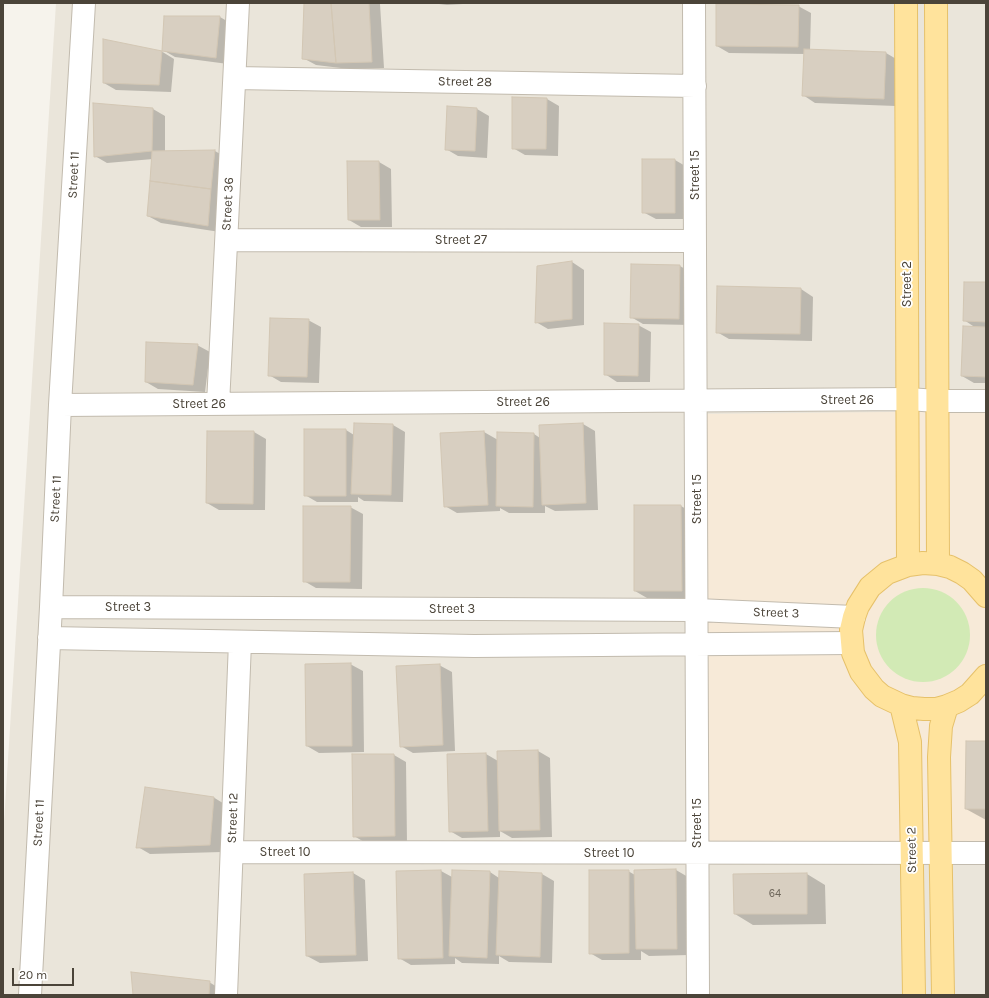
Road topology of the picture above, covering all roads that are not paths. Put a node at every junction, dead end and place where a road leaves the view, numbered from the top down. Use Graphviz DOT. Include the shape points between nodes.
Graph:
graph roads {
  1 [pos="84,3"];
  2 [pos="238,3"];
  3 [pos="694,3"];
  4 [pos="906,3"];
  5 [pos="936,3"];
  6 [pos="235,78"];
  7 [pos="695,86"];
  8 [pos="226,240"];
  9 [pos="695,241"];
  10 [pos="908,399"];
  11 [pos="696,401"];
  12 [pos="937,401"];
  13 [pos="986,401"];
  14 [pos="218,404"];
  15 [pos="60,405"];
  16 [pos="938,564"];
  17 [pos="908,565"];
  18 [pos="986,596"];
  19 [pos="51,607"];
  20 [pos="697,610"];
  21 [pos="854,617"];
  22 [pos="49,638"];
  23 [pos="240,642"];
  24 [pos="851,643"];
  25 [pos="697,644"];
  26 [pos="986,676"];
  27 [pos="901,705"];
  28 [pos="947,706"];
  29 [pos="232,852"];
  30 [pos="697,853"];
  31 [pos="941,853"];
  32 [pos="986,853"];
  33 [pos="912,854"];
  34 [pos="30,995"];
  35 [pos="226,995"];
  36 [pos="698,995"];
  37 [pos="914,995"];
  38 [pos="943,995"];
  1 -- 15 [label="street, Street 11"];
  2 -- 6 [label="street, Street 36"];
  3 -- 7 [label="street, Street 15"];
  4 -- 10 [label="main road, Street 2"];
  5 -- 12 [label="main road"];
  6 -- 7 [label="street, Street 28"];
  6 -- 8 [label="street, Street 36"];
  7 -- 9 [label="street, Street 15"];
  8 -- 9 [label="street, Street 27"];
  8 -- 14 [label="street, Street 36"];
  9 -- 11 [label="street, Street 15"];
  10 -- 11 [label="street, Street 26"];
  10 -- 12 [label="street, Street 26"];
  10 -- 17 [label="main road, Street 2"];
  11 -- 14 [label="street, Street 26"];
  11 -- 20 [label="street, Street 15"];
  12 -- 13 [label="street, Street 26"];
  12 -- 16 [label="main road"];
  14 -- 15 [label="street, Street 26"];
  15 -- 19 [label="street, Street 11"];
  16 -- 17 [label="main road"];
  16 -- 18 [label="main road" via="962,573"];
  17 -- 21 [label="main road" via="887,573 870,587"];
  19 -- 20 [label="street, Street 3"];
  19 -- 22 [label="street, Street 11"];
  20 -- 21 [label="street, Street 3"];
  20 -- 25 [label="street, Street 15"];
  21 -- 24 [label="main road"];
  22 -- 23 [label="street"];
  22 -- 34 [label="street, Street 11"];
  23 -- 25 [label="street" via="474,646"];
  23 -- 29 [label="street, Street 12"];
  24 -- 25 [label="street"];
  24 -- 27 [label="main road" via="856,663 867,681 882,696"];
  25 -- 30 [label="street, Street 15"];
  26 -- 28 [label="main road" via="970,694"];
  27 -- 28 [label="main road" via="924,709"];
  27 -- 33 [label="main road, Street 2" via="910,742"];
  28 -- 31 [label="main road" via="941,726 939,756"];
  29 -- 30 [label="street, Street 10"];
  29 -- 35 [label="street, Street 12"];
  30 -- 33 [label="street, Street 10"];
  30 -- 36 [label="street, Street 15"];
  31 -- 32 [label="street, Street 10"];
  31 -- 33 [label="street, Street 10"];
  31 -- 38 [label="main road"];
  33 -- 37 [label="main road, Street 2"];
}
